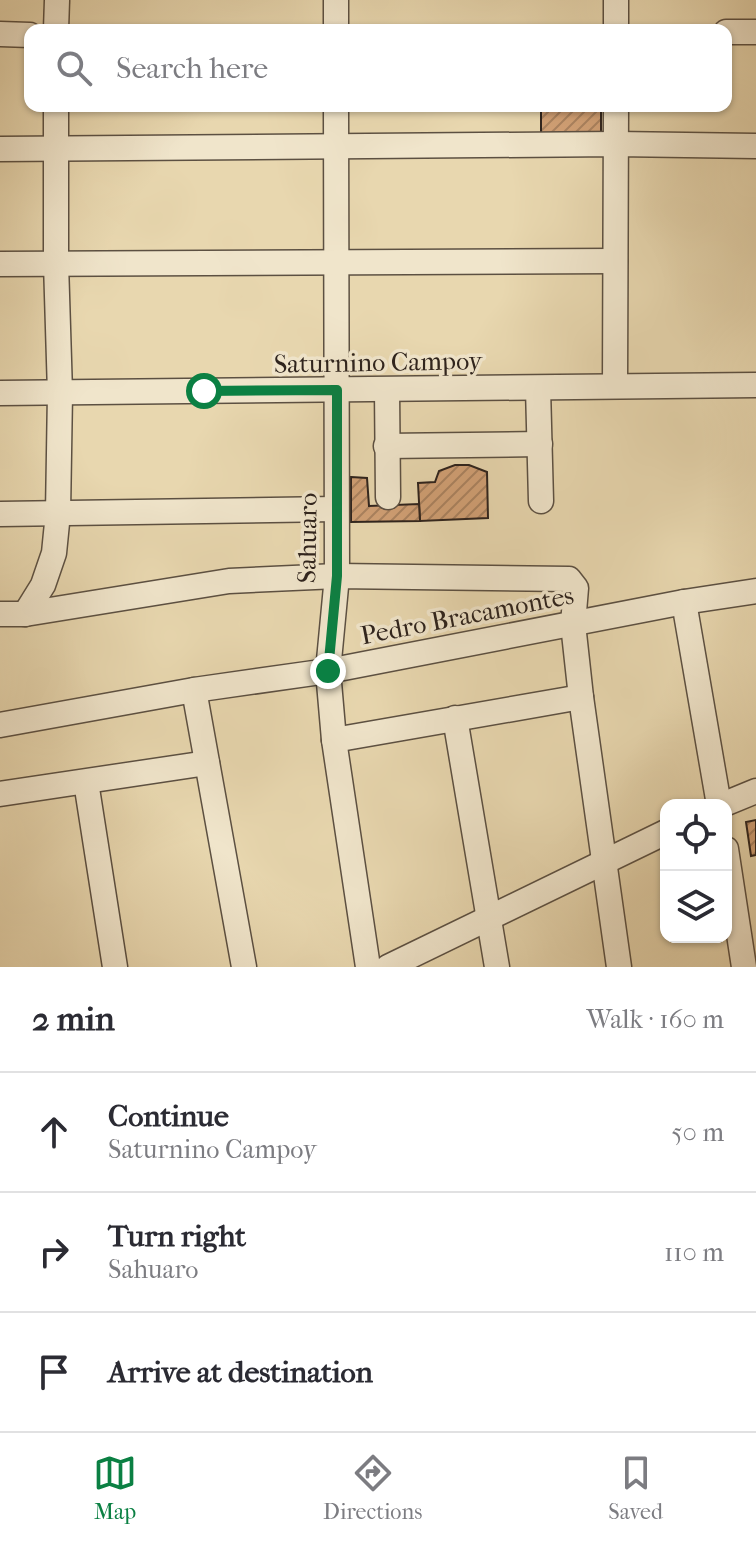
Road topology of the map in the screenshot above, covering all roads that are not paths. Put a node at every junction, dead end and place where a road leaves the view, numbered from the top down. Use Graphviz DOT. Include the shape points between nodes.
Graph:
graph roads {
  1 [pos="57,0"];
  2 [pos="336,0"];
  3 [pos="616,0"];
  4 [pos="56,24"];
  5 [pos="336,24"];
  6 [pos="616,24"];
  7 [pos="732,32"];
  8 [pos="756,32"];
  9 [pos="0,34"];
  10 [pos="24,35"];
  11 [pos="56,112"];
  12 [pos="336,112"];
  13 [pos="616,112"];
  14 [pos="616,144"];
  15 [pos="756,146"];
  16 [pos="336,147"];
  17 [pos="56,148"];
  18 [pos="0,149"];
  19 [pos="615,261"];
  20 [pos="337,262"];
  21 [pos="56,263"];
  22 [pos="0,264"];
  23 [pos="756,385"];
  24 [pos="615,386"];
  25 [pos="538,388"];
  26 [pos="337,390"];
  27 [pos="387,390"];
  28 [pos="0,393"];
  29 [pos="60,393"];
  30 [pos="540,444"];
  31 [pos="386,446"];
  32 [pos="388,497"];
  33 [pos="541,501"];
  34 [pos="336,509"];
  35 [pos="58,513"];
  36 [pos="0,514"];
  37 [pos="337,576"];
  38 [pos="756,591"];
  39 [pos="684,602"];
  40 [pos="0,614"];
  41 [pos="25,614"];
  42 [pos="573,624"];
  43 [pos="328,671"];
  44 [pos="194,690"];
  45 [pos="581,697"];
  46 [pos="455,718"];
  47 [pos="0,725"];
  48 [pos="334,740"];
  49 [pos="207,763"];
  50 [pos="86,782"];
  51 [pos="756,791"];
  52 [pos="0,794"];
  53 [pos="720,799"];
  54 [pos="732,801"];
  55 [pos="660,835"];
  56 [pos="603,863"];
  57 [pos="729,871"];
  58 [pos="489,918"];
  59 [pos="115,967"];
  60 [pos="244,967"];
  61 [pos="368,967"];
  62 [pos="388,967"];
  63 [pos="497,967"];
  64 [pos="619,967"];
  65 [pos="744,967"];
  1 -- 4 [label="street"];
  2 -- 5 [label="street"];
  3 -- 6 [label="street"];
  7 -- 8 [label="street"];
  9 -- 10 [label="street"];
  11 -- 17 [label="street"];
  12 -- 16 [label="street, Sahuaro"];
  13 -- 14 [label="street"];
  14 -- 15 [label="street"];
  14 -- 16 [label="street"];
  14 -- 19 [label="street"];
  16 -- 17 [label="street"];
  16 -- 20 [label="street, Sahuaro"];
  17 -- 18 [label="street"];
  17 -- 21 [label="street"];
  19 -- 20 [label="street"];
  19 -- 24 [label="street"];
  20 -- 21 [label="street"];
  20 -- 26 [label="street, Sahuaro"];
  21 -- 22 [label="street"];
  21 -- 29 [label="street"];
  23 -- 24 [label="street, Saturnino Campoy"];
  24 -- 25 [label="street, Saturnino Campoy"];
  25 -- 27 [label="street, Saturnino Campoy"];
  25 -- 30 [label="street"];
  26 -- 27 [label="street, Saturnino Campoy"];
  26 -- 29 [label="street, Saturnino Campoy"];
  26 -- 34 [label="street, Sahuaro"];
  27 -- 31 [label="street"];
  28 -- 29 [label="street, Saturnino Campoy"];
  29 -- 35 [label="street"];
  30 -- 31 [label="street"];
  30 -- 33 [label="street"];
  31 -- 32 [label="street"];
  34 -- 35 [label="street"];
  34 -- 37 [label="street, Sahuaro"];
  35 -- 36 [label="street"];
  35 -- 41 [label="street" via="54,553"];
  37 -- 41 [label="street" via="229,581"];
  37 -- 42 [label="street" via="562,577 576,588"];
  37 -- 43 [label="street, Sahuaro"];
  38 -- 39 [label="street, Pedro Bracamontes"];
  39 -- 42 [label="street, Pedro Bracamontes"];
  39 -- 53 [label="street"];
  40 -- 41 [label="street"];
  42 -- 43 [label="street, Pedro Bracamontes"];
  42 -- 45 [label="street"];
  43 -- 44 [label="street, Pedro Bracamontes"];
  43 -- 48 [label="street, Sahuaro"];
  44 -- 47 [label="street, Pedro Bracamontes"];
  44 -- 49 [label="street"];
  45 -- 46 [label="street"];
  45 -- 56 [label="street"];
  46 -- 48 [label="street"];
  46 -- 58 [label="street"];
  48 -- 61 [label="street, Sahuaro"];
  49 -- 50 [label="street"];
  49 -- 60 [label="street"];
  50 -- 52 [label="street"];
  50 -- 59 [label="street"];
  51 -- 54 [label="street"];
  55 -- 56 [label="street"];
  56 -- 58 [label="street"];
  56 -- 64 [label="street"];
  57 -- 65 [label="street"];
  58 -- 62 [label="street"];
  58 -- 63 [label="street"];
}
